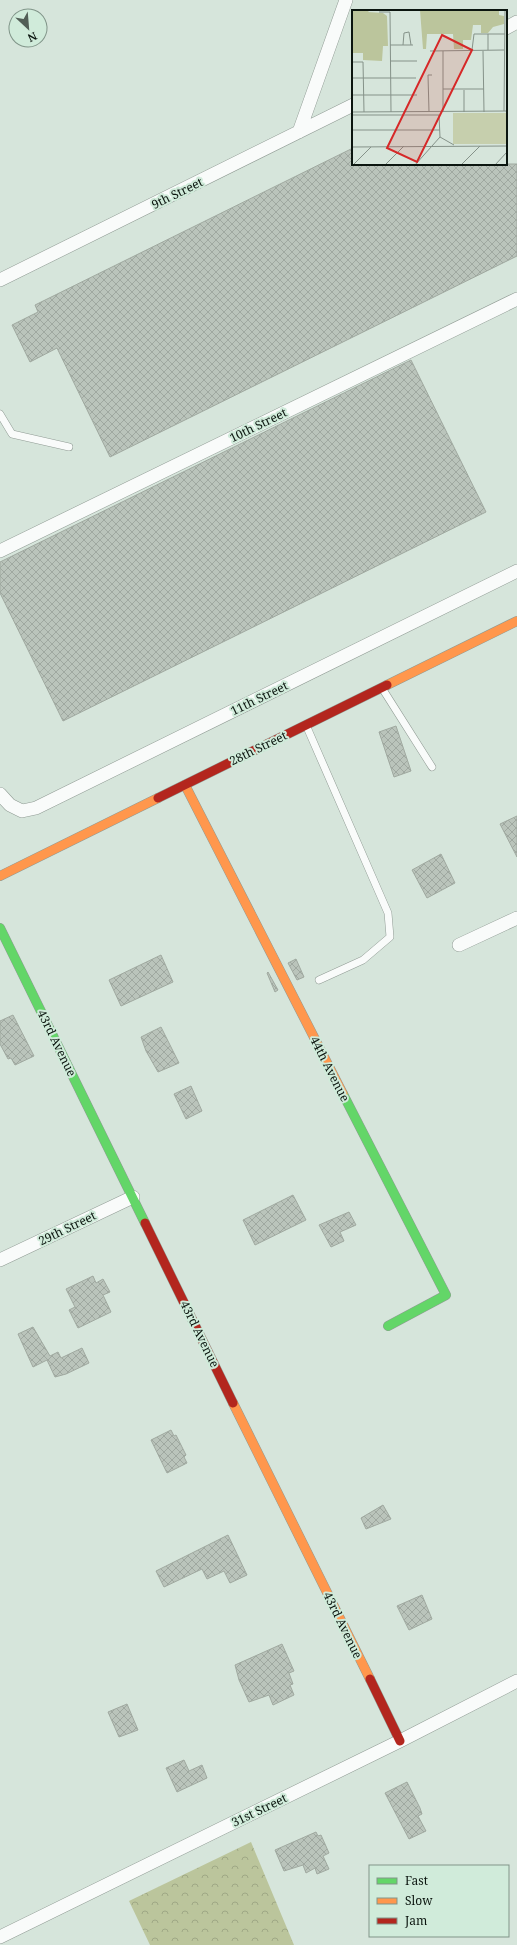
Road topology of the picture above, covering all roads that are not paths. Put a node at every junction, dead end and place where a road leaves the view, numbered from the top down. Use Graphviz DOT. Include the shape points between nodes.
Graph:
graph roads {
  1 [pos="346,0"];
  2 [pos="517,22"];
  3 [pos="507,27"];
  4 [pos="352,106"];
  5 [pos="299,132"];
  6 [pos="0,280"];
  7 [pos="517,299"];
  8 [pos="0,414"];
  9 [pos="69,447"];
  10 [pos="0,552"];
  11 [pos="517,571"];
  12 [pos="517,621"];
  13 [pos="382,688"];
  14 [pos="306,725"];
  15 [pos="432,768"];
  16 [pos="185,785"];
  17 [pos="1,795"];
  18 [pos="0,876"];
  19 [pos="517,918"];
  20 [pos="0,928"];
  21 [pos="459,945"];
  22 [pos="319,980"];
  23 [pos="133,1197"];
  24 [pos="0,1260"];
  25 [pos="388,1326"];
  26 [pos="517,1681"];
  27 [pos="400,1741"];
  28 [pos="0,1938"];
  1 -- 5 [label="street"];
  2 -- 3 [label="street"];
  4 -- 5 [label="street, 9th Street"];
  5 -- 6 [label="street, 9th Street"];
  7 -- 10 [label="street, 10th Street"];
  8 -- 9 [label="lane" via="12,434"];
  11 -- 17 [label="street, 11th Street" via="36,808 22,811 10,805"];
  12 -- 13 [label="street, 28th Street"];
  13 -- 14 [label="street, 28th Street"];
  13 -- 15 [label="lane"];
  14 -- 16 [label="street, 28th Street"];
  14 -- 22 [label="lane" via="388,913 390,937 363,960"];
  16 -- 18 [label="street, 28th Street"];
  16 -- 25 [label="street, 44th Avenue" via="446,1295"];
  19 -- 21 [label="street"];
  20 -- 23 [label="street, 43rd Avenue"];
  23 -- 24 [label="street, 29th Street"];
  23 -- 27 [label="street, 43rd Avenue"];
  26 -- 27 [label="street, 31st Street"];
  27 -- 28 [label="street, 31st Street"];
}
